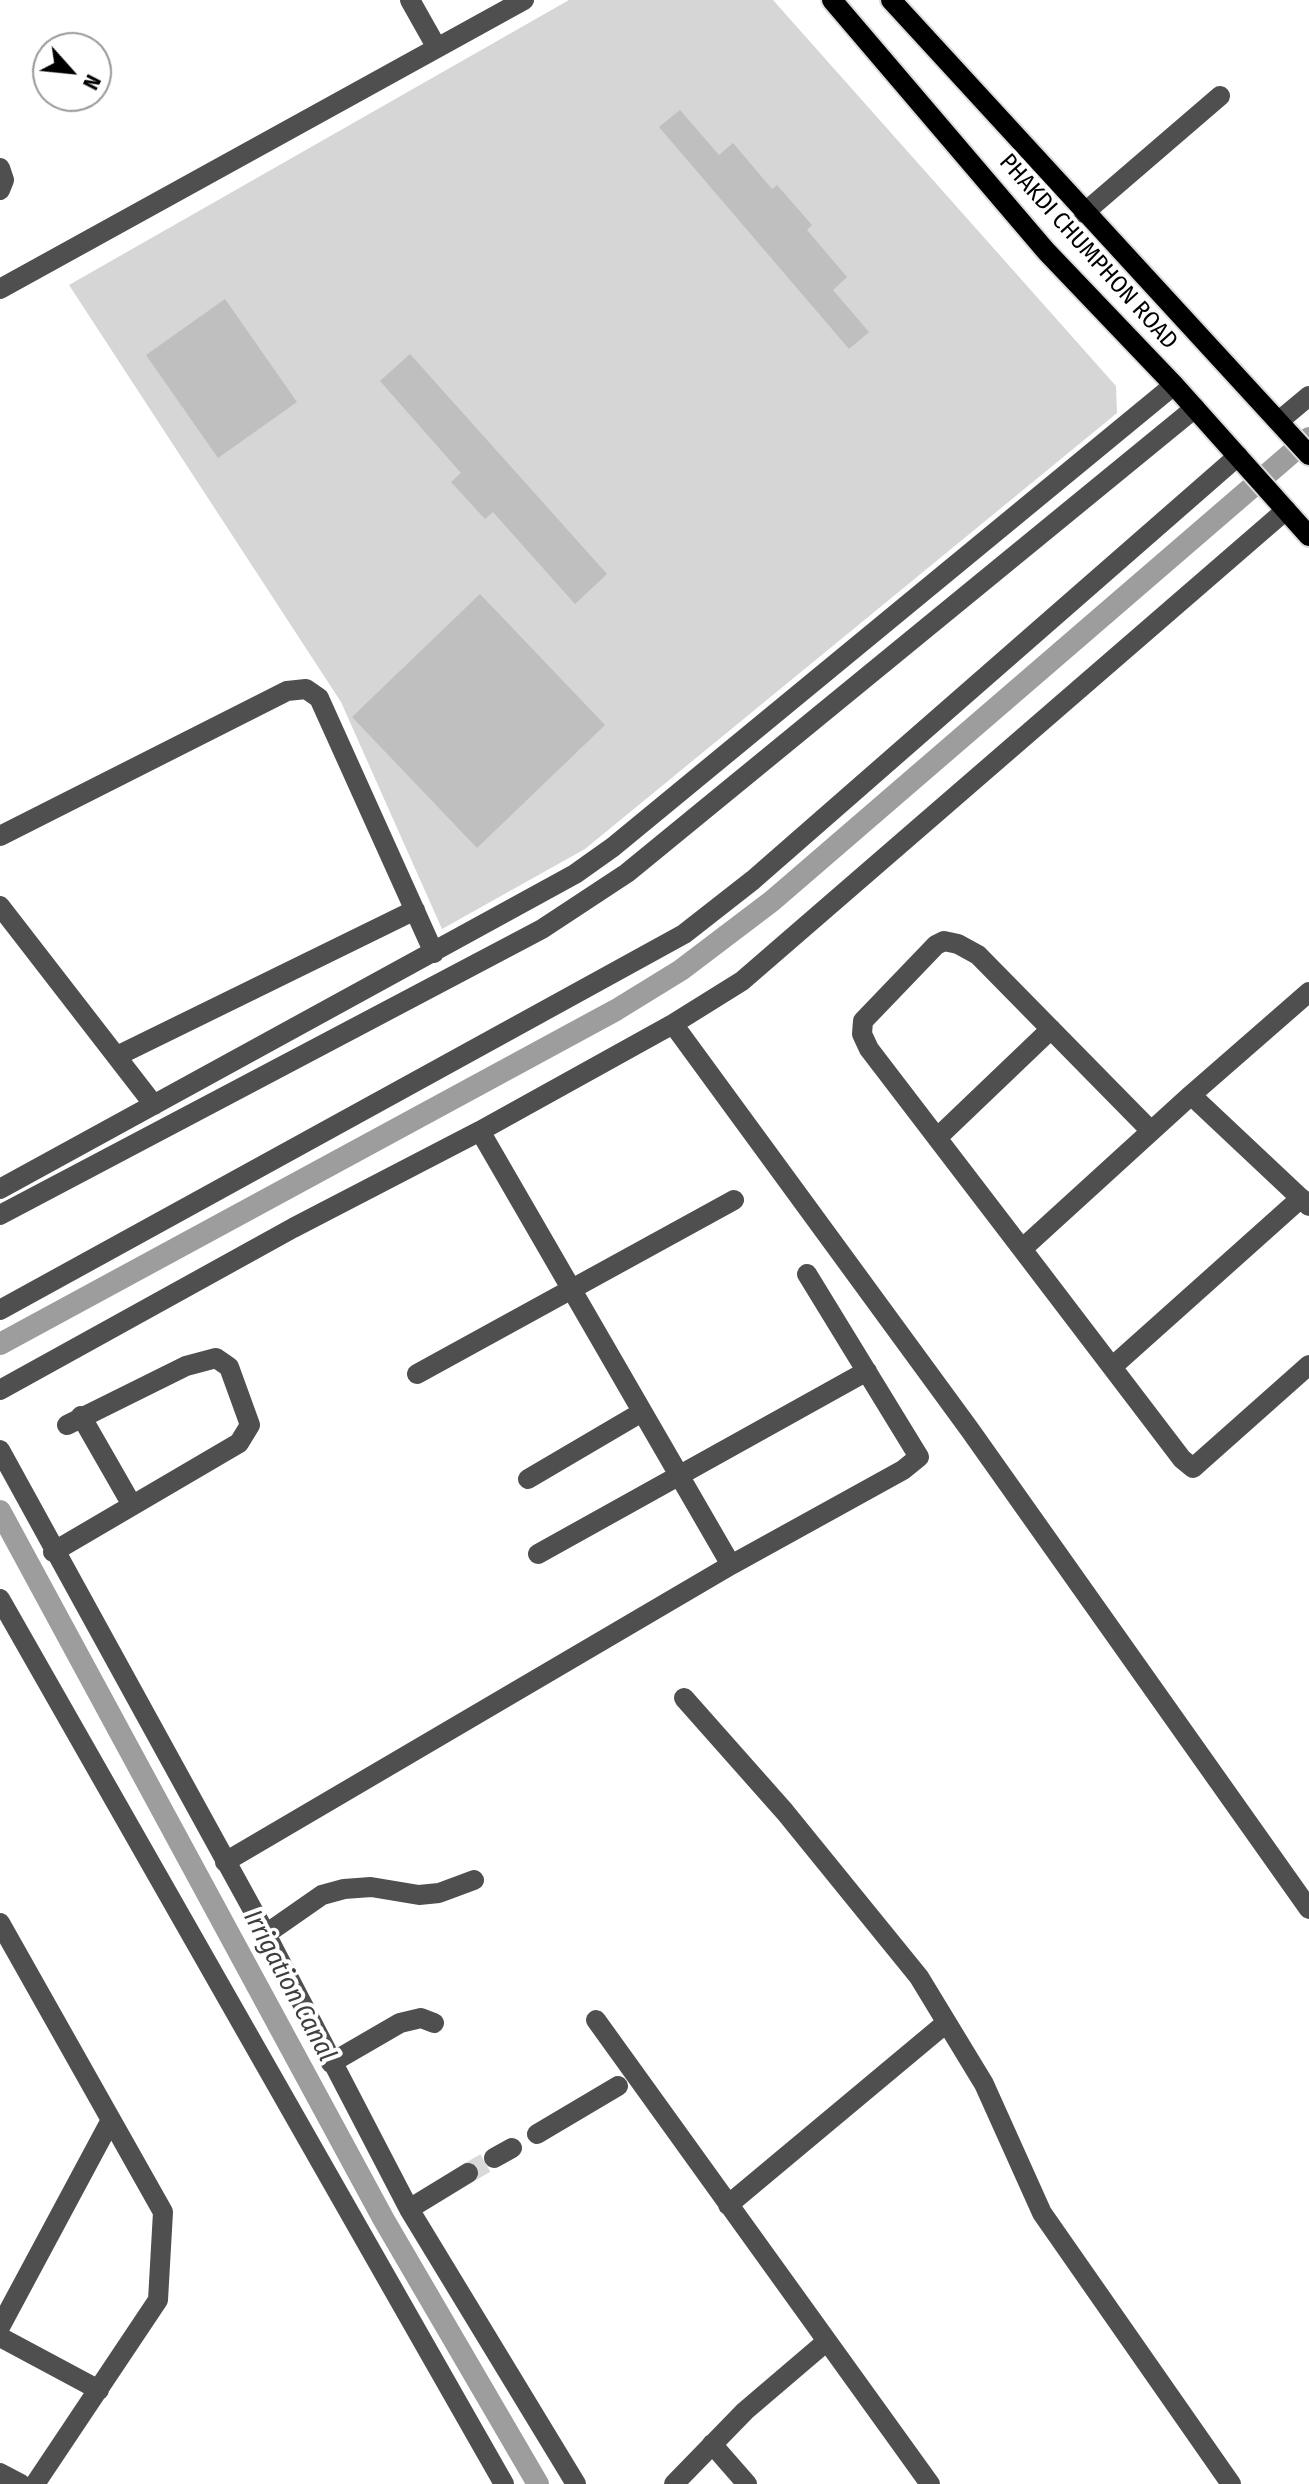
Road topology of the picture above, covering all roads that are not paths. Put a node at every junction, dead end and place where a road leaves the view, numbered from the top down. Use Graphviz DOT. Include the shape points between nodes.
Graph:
graph roads {
  1 [pos="410,0"];
  2 [pos="524,0"];
  3 [pos="832,0"];
  4 [pos="891,0"];
  5 [pos="437,48"];
  6 [pos="1220,96"];
  7 [pos="0,168"];
  8 [pos="0,190"];
  9 [pos="1084,213"];
  10 [pos="0,289"];
  11 [pos="1174,385"];
  12 [pos="1309,396"];
  13 [pos="1195,408"];
  14 [pos="1285,427"];
  15 [pos="1309,455"];
  16 [pos="1242,461"];
  17 [pos="1282,506"];
  18 [pos="1309,536"];
  19 [pos="0,836"];
  20 [pos="0,906"];
  21 [pos="415,910"];
  22 [pos="434,953"];
  23 [pos="1309,992"];
  24 [pos="673,1024"];
  25 [pos="1051,1029"];
  26 [pos="117,1056"];
  27 [pos="1191,1095"];
  28 [pos="154,1105"];
  29 [pos="480,1131"];
  30 [pos="1151,1131"];
  31 [pos="937,1138"];
  32 [pos="0,1189"];
  33 [pos="734,1200"];
  34 [pos="1305,1202"];
  35 [pos="0,1215"];
  36 [pos="1022,1249"];
  37 [pos="807,1274"];
  38 [pos="571,1292"];
  39 [pos="0,1310"];
  40 [pos="1309,1365"];
  41 [pos="1112,1367"];
  42 [pos="867,1371"];
  43 [pos="417,1374"];
  44 [pos="0,1390"];
  45 [pos="642,1412"];
  46 [pos="0,1450"];
  47 [pos="680,1478"];
  48 [pos="528,1479"];
  49 [pos="132,1505"];
  50 [pos="53,1552"];
  51 [pos="538,1554"];
  52 [pos="731,1565"];
  53 [pos="0,1599"];
  54 [pos="684,1698"];
  55 [pos="225,1862"];
  56 [pos="474,1880"];
  57 [pos="1309,1909"];
  58 [pos="0,1923"];
  59 [pos="266,1934"];
  60 [pos="596,2020"];
  61 [pos="434,2023"];
  62 [pos="946,2023"];
  63 [pos="331,2063"];
  64 [pos="618,2086"];
  65 [pos="111,2120"];
  66 [pos="537,2134"];
  67 [pos="468,2173"];
  68 [pos="728,2205"];
  69 [pos="409,2209"];
  70 [pos="0,2327"];
  71 [pos="0,2337"];
  72 [pos="827,2341"];
  73 [pos="99,2390"];
  74 [pos="712,2444"];
  75 [pos="0,2473"];
  76 [pos="21,2484"];
  77 [pos="35,2484"];
  78 [pos="504,2484"];
  79 [pos="576,2484"];
  80 [pos="674,2484"];
  81 [pos="747,2484"];
  82 [pos="930,2484"];
  83 [pos="1231,2484"];
  1 -- 5 [label="street"];
  2 -- 5 [label="street"];
  3 -- 11 [label="main road, PHAKDI CHUMPHON ROAD" via="1046,251"];
  4 -- 9 [label="main road, PHAKDI CHUMPHON ROAD"];
  5 -- 10 [label="street"];
  6 -- 9 [label="street"];
  7 -- 8 [label="street"];
  9 -- 14 [label="main road, PHAKDI CHUMPHON ROAD"];
  11 -- 13 [label="main road, PHAKDI CHUMPHON ROAD"];
  11 -- 22 [label="street" via="613,847"];
  12 -- 14 [label="street"];
  13 -- 16 [label="main road, PHAKDI CHUMPHON ROAD"];
  13 -- 35 [label="street" via="616,880 542,929"];
  14 -- 15 [label="main road, PHAKDI CHUMPHON ROAD"];
  16 -- 17 [label="main road, PHAKDI CHUMPHON ROAD"];
  16 -- 39 [label="street" via="684,934"];
  17 -- 18 [label="main road, PHAKDI CHUMPHON ROAD"];
  17 -- 24 [label="street" via="776,954"];
  19 -- 21 [label="street" via="287,691 306,689 319,698"];
  20 -- 26 [label="street"];
  21 -- 22 [label="street"];
  21 -- 26 [label="street"];
  22 -- 28 [label="street"];
  23 -- 27 [label="street"];
  24 -- 29 [label="street"];
  24 -- 57 [label="street" via="970,1430"];
  25 -- 30 [label="street"];
  25 -- 31 [label="street"];
  25 -- 31 [label="street" via="978,955 958,944 936,945 863,1021 862,1034"];
  26 -- 28 [label="street"];
  27 -- 30 [label="street"];
  27 -- 34 [label="street"];
  28 -- 32 [label="street"];
  29 -- 38 [label="street"];
  29 -- 44 [label="street"];
  30 -- 36 [label="street"];
  31 -- 36 [label="street"];
  33 -- 38 [label="street"];
  34 -- 41 [label="street"];
  36 -- 41 [label="street"];
  37 -- 42 [label="street"];
  38 -- 43 [label="street"];
  38 -- 45 [label="street"];
  40 -- 41 [label="street" via="1193,1468"];
  42 -- 47 [label="street"];
  42 -- 52 [label="street" via="919,1455 917,1460"];
  45 -- 47 [label="street"];
  45 -- 48 [label="street"];
  46 -- 50 [label="street"];
  47 -- 51 [label="street"];
  47 -- 52 [label="street"];
  49 -- 49 [label="street" via="74,1420 206,1358 224,1360 250,1418 247,1434"];
  49 -- 50 [label="street"];
  50 -- 55 [label="street"];
  52 -- 55 [label="street"];
  53 -- 78 [label="street"];
  54 -- 62 [label="street" via="919,1977"];
  55 -- 59 [label="street"];
  56 -- 59 [label="street" via="419,1895 371,1887 344,1889 322,1895"];
  58 -- 65 [label="street"];
  59 -- 63 [label="street"];
  60 -- 68 [label="street"];
  61 -- 63 [label="street" via="421,2018 400,2023"];
  62 -- 68 [label="street"];
  62 -- 83 [label="street" via="984,2084 1042,2213"];
  63 -- 69 [label="street"];
  64 -- 66 [label="street"];
  65 -- 70 [label="street"];
  65 -- 73 [label="street" via="163,2212 158,2300"];
  67 -- 69 [label="street"];
  68 -- 72 [label="street"];
  69 -- 79 [label="street"];
  71 -- 73 [label="street"];
  72 -- 74 [label="street"];
  72 -- 82 [label="street"];
  73 -- 77 [label="street"];
  74 -- 80 [label="street"];
  74 -- 81 [label="street"];
  75 -- 76 [label="street"];
}
